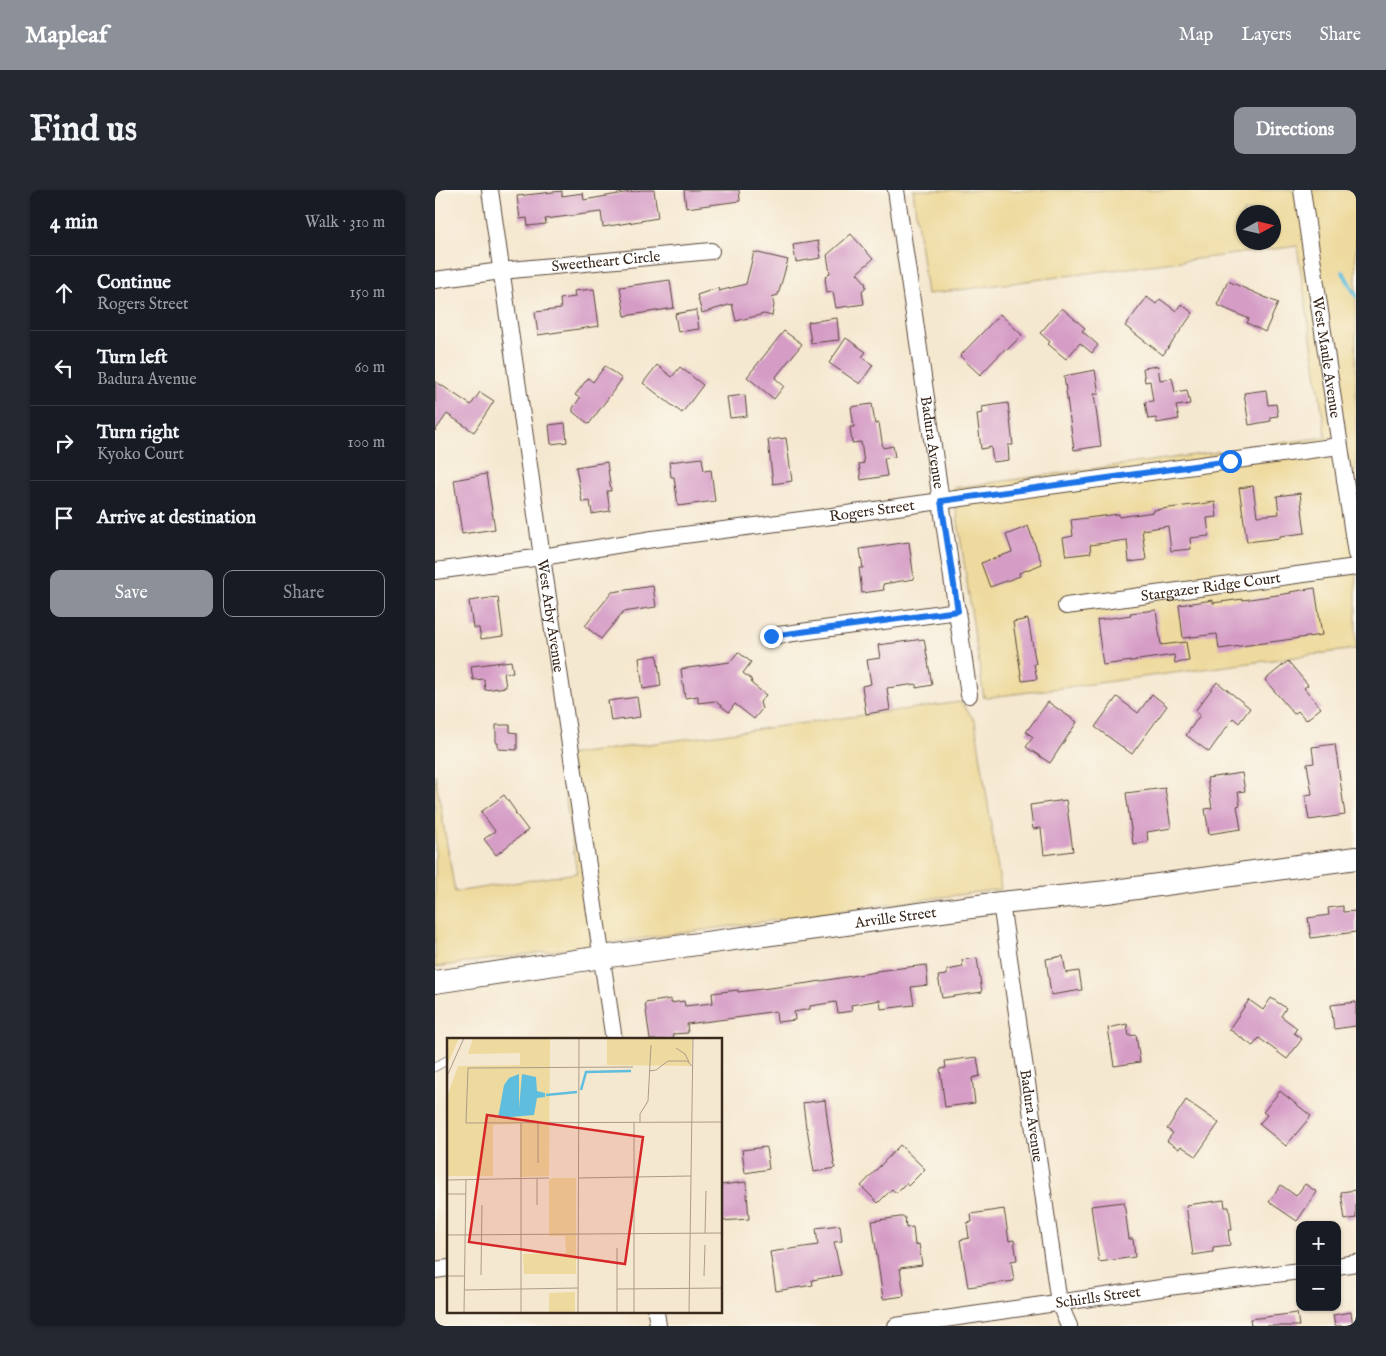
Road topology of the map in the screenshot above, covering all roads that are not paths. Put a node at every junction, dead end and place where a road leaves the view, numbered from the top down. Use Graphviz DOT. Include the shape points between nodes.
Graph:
graph roads {
  1 [pos="490,190"];
  2 [pos="896,190"];
  3 [pos="1302,190"];
  4 [pos="711,250"];
  5 [pos="501,271"];
  6 [pos="435,280"];
  7 [pos="1339,446"];
  8 [pos="941,501"];
  9 [pos="1356,554"];
  10 [pos="543,557"];
  11 [pos="1356,567"];
  12 [pos="435,571"];
  13 [pos="1065,606"];
  14 [pos="958,611"];
  15 [pos="771,636"];
  16 [pos="969,695"];
  17 [pos="1356,858"];
  18 [pos="1001,903"];
  19 [pos="602,957"];
  20 [pos="435,982"];
  21 [pos="615,1038"];
  22 [pos="447,1060"];
  23 [pos="435,1067"];
  24 [pos="1356,1263"];
  25 [pos="1341,1265"];
  26 [pos="1296,1271"];
  27 [pos="1059,1303"];
  28 [pos="896,1326"];
  29 [pos="1069,1326"];
  1 -- 5 [label="street, West Arby Avenue"];
  2 -- 8 [label="street, Badura Avenue"];
  3 -- 7 [label="street, West Maule Avenue"];
  4 -- 5 [label="street, Sweetheart Circle"];
  5 -- 6 [label="street, Sweetheart Circle"];
  5 -- 10 [label="street, West Arby Avenue"];
  7 -- 8 [label="street, Rogers Street"];
  7 -- 9 [label="street, West Maule Avenue"];
  8 -- 10 [label="street, Rogers Street"];
  8 -- 14 [label="street, Badura Avenue"];
  10 -- 12 [label="street, Rogers Street"];
  10 -- 19 [label="street, West Arby Avenue"];
  11 -- 13 [label="street, Stargazer Ridge Court"];
  14 -- 15 [label="street"];
  14 -- 16 [label="street, Badura Avenue"];
  17 -- 18 [label="street, Arville Street"];
  18 -- 19 [label="street, Arville Street"];
  18 -- 27 [label="street, Badura Avenue"];
  19 -- 20 [label="street, Arville Street"];
  19 -- 21 [label="street, West Arby Avenue"];
  22 -- 23 [label="lane"];
  24 -- 25 [label="street"];
  26 -- 27 [label="street, Schirlls Street"];
  27 -- 28 [label="street, Schirlls Street"];
  27 -- 29 [label="street, Badura Avenue"];
}
